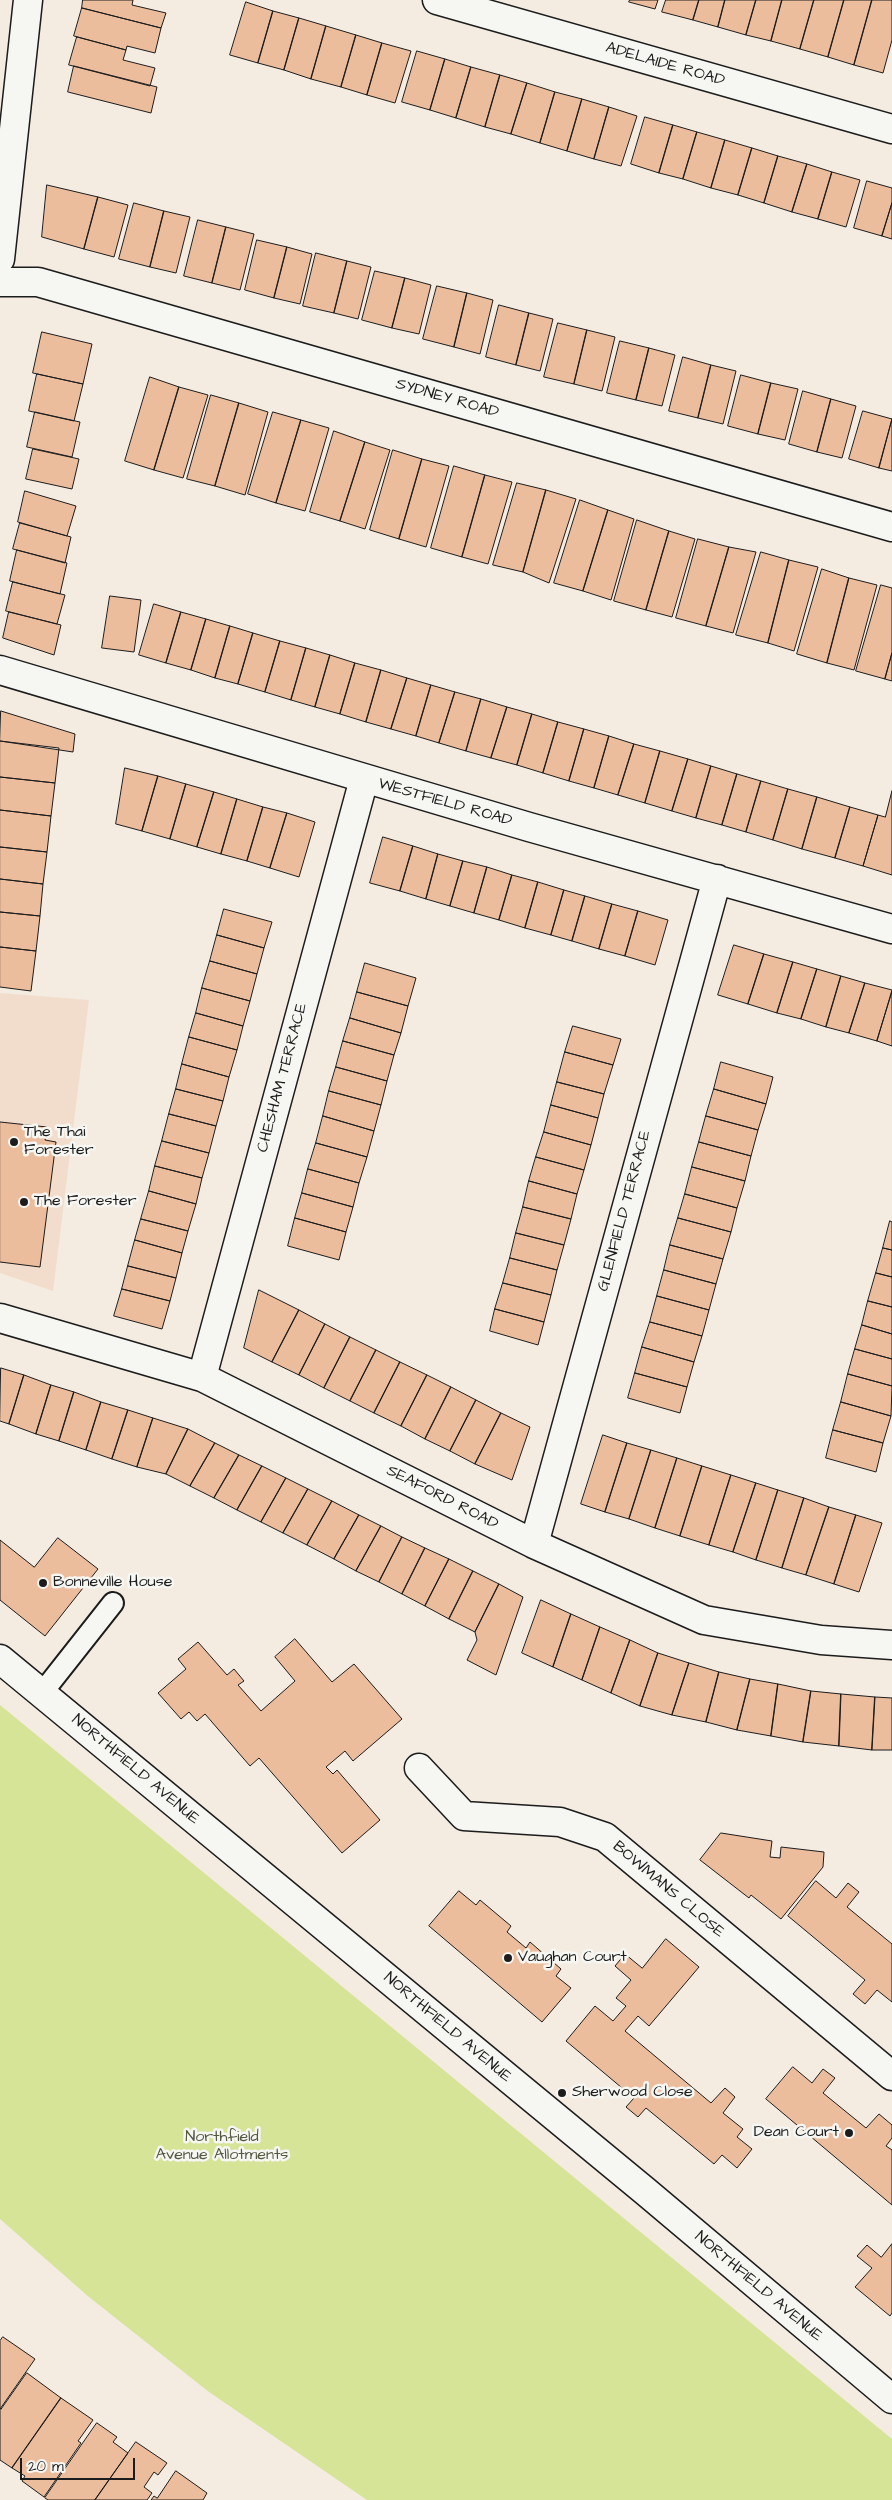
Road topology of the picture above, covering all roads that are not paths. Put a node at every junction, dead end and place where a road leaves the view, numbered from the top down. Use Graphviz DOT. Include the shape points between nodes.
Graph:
graph roads {
  1 [pos="28,0"];
  2 [pos="437,0"];
  3 [pos="892,129"];
  4 [pos="1,244"];
  5 [pos="0,282"];
  6 [pos="892,526"];
  7 [pos="0,670"];
  8 [pos="364,779"];
  9 [pos="717,879"];
  10 [pos="892,929"];
  11 [pos="0,1318"];
  12 [pos="202,1377"];
  13 [pos="534,1544"];
  14 [pos="114,1603"];
  15 [pos="891,1640"];
  16 [pos="0,1659"];
  17 [pos="42,1693"];
  18 [pos="419,1768"];
  19 [pos="892,2076"];
  20 [pos="892,2399"];
  1 -- 4 [label="street"];
  2 -- 3 [label="street, ADELAIDE ROAD"];
  5 -- 6 [label="street, SYDNEY ROAD" via="38,282"];
  7 -- 8 [label="street, WESTFIELD ROAD"];
  8 -- 9 [label="street, WESTFIELD ROAD"];
  8 -- 12 [label="street, CHESHAM TERRACE"];
  9 -- 10 [label="street, WESTFIELD ROAD"];
  9 -- 13 [label="street, GLENFIELD TERRACE"];
  11 -- 12 [label="street, SEAFORD ROAD"];
  12 -- 13 [label="street, SEAFORD ROAD"];
  13 -- 15 [label="street, SEAFORD ROAD" via="704,1620 821,1640"];
  14 -- 17 [label="lane"];
  16 -- 17 [label="street, NORTHFIELD AVENUE"];
  17 -- 20 [label="street, NORTHFIELD AVENUE"];
  18 -- 19 [label="street, BOWMANS CLOSE" via="464,1816 560,1822 605,1837"];
}
